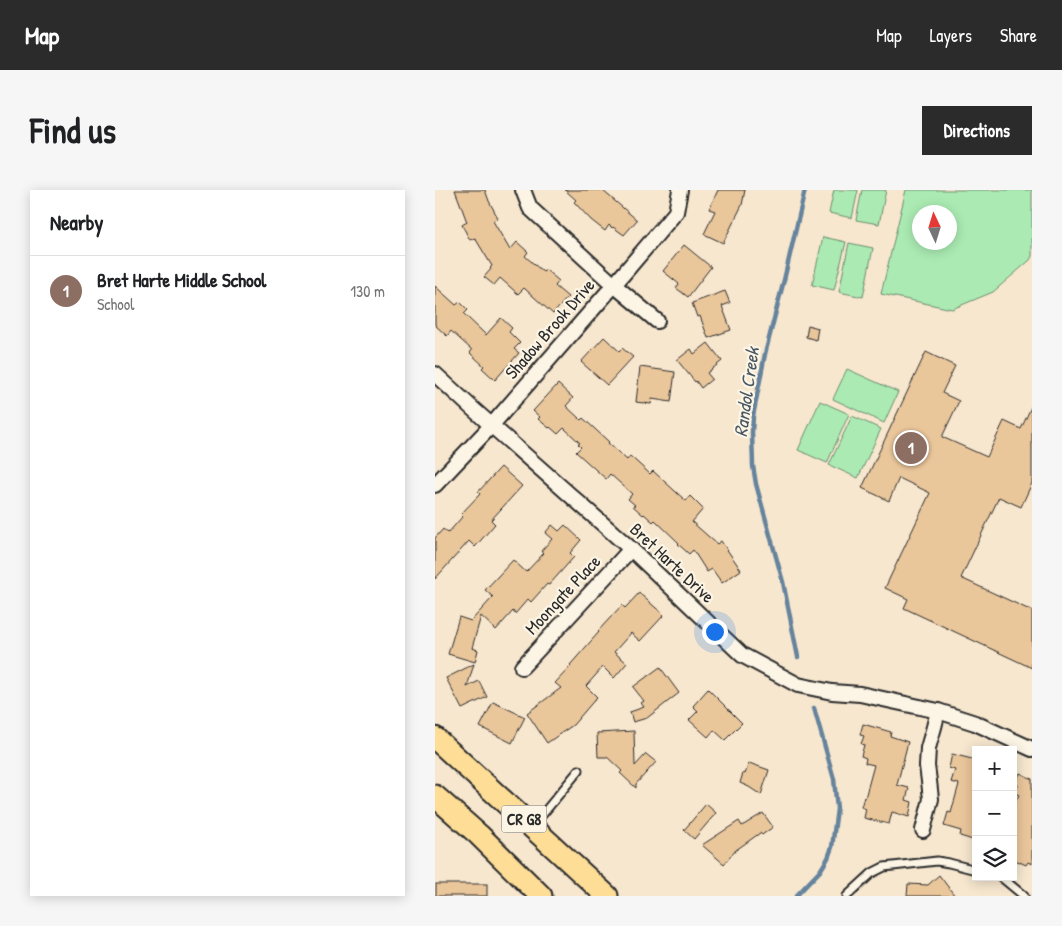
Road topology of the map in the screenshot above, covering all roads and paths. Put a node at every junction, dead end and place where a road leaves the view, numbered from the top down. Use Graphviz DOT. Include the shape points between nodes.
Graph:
graph roads {
  1 [pos="523,190"];
  2 [pos="681,190"];
  3 [pos="614,285"];
  4 [pos="657,321"];
  5 [pos="435,374"];
  6 [pos="491,426"];
  7 [pos="435,485"];
  8 [pos="631,549"];
  9 [pos="522,667"];
  10 [pos="938,711"];
  11 [pos="435,738"];
  12 [pos="1032,749"];
  13 [pos="579,770"];
  14 [pos="435,796"];
  15 [pos="532,826"];
  16 [pos="923,830"];
  17 [pos="972,869"];
  18 [pos="1006,881"];
  19 [pos="541,896"];
  20 [pos="607,896"];
  21 [pos="847,896"];
  22 [pos="1024,896"];
  1 -- 3 [label="street" via="530,208"];
  2 -- 3 [label="street, Shadow Brook Drive" via="675,212"];
  3 -- 4 [label="street"];
  3 -- 6 [label="street, Shadow Brook Drive"];
  5 -- 6 [label="street, Bret Harte Drive"];
  6 -- 7 [label="street, Shadow Brook Drive"];
  6 -- 8 [label="street, Bret Harte Drive"];
  8 -- 9 [label="street, Moongate Place"];
  8 -- 10 [label="street, Bret Harte Drive" via="742,655 799,685"];
  10 -- 12 [label="street, Bret Harte Drive" via="975,723"];
  10 -- 16 [label="street" via="928,748 931,799"];
  11 -- 15 [label="main road, CR G8"];
  13 -- 15 [label="lane"];
  14 -- 19 [label="main road, CR G8"];
  15 -- 20 [label="main road, CR G8"];
  17 -- 21 [label="lane" via="937,861 885,867 872,872"];
  18 -- 22 [label="lane"];
}
